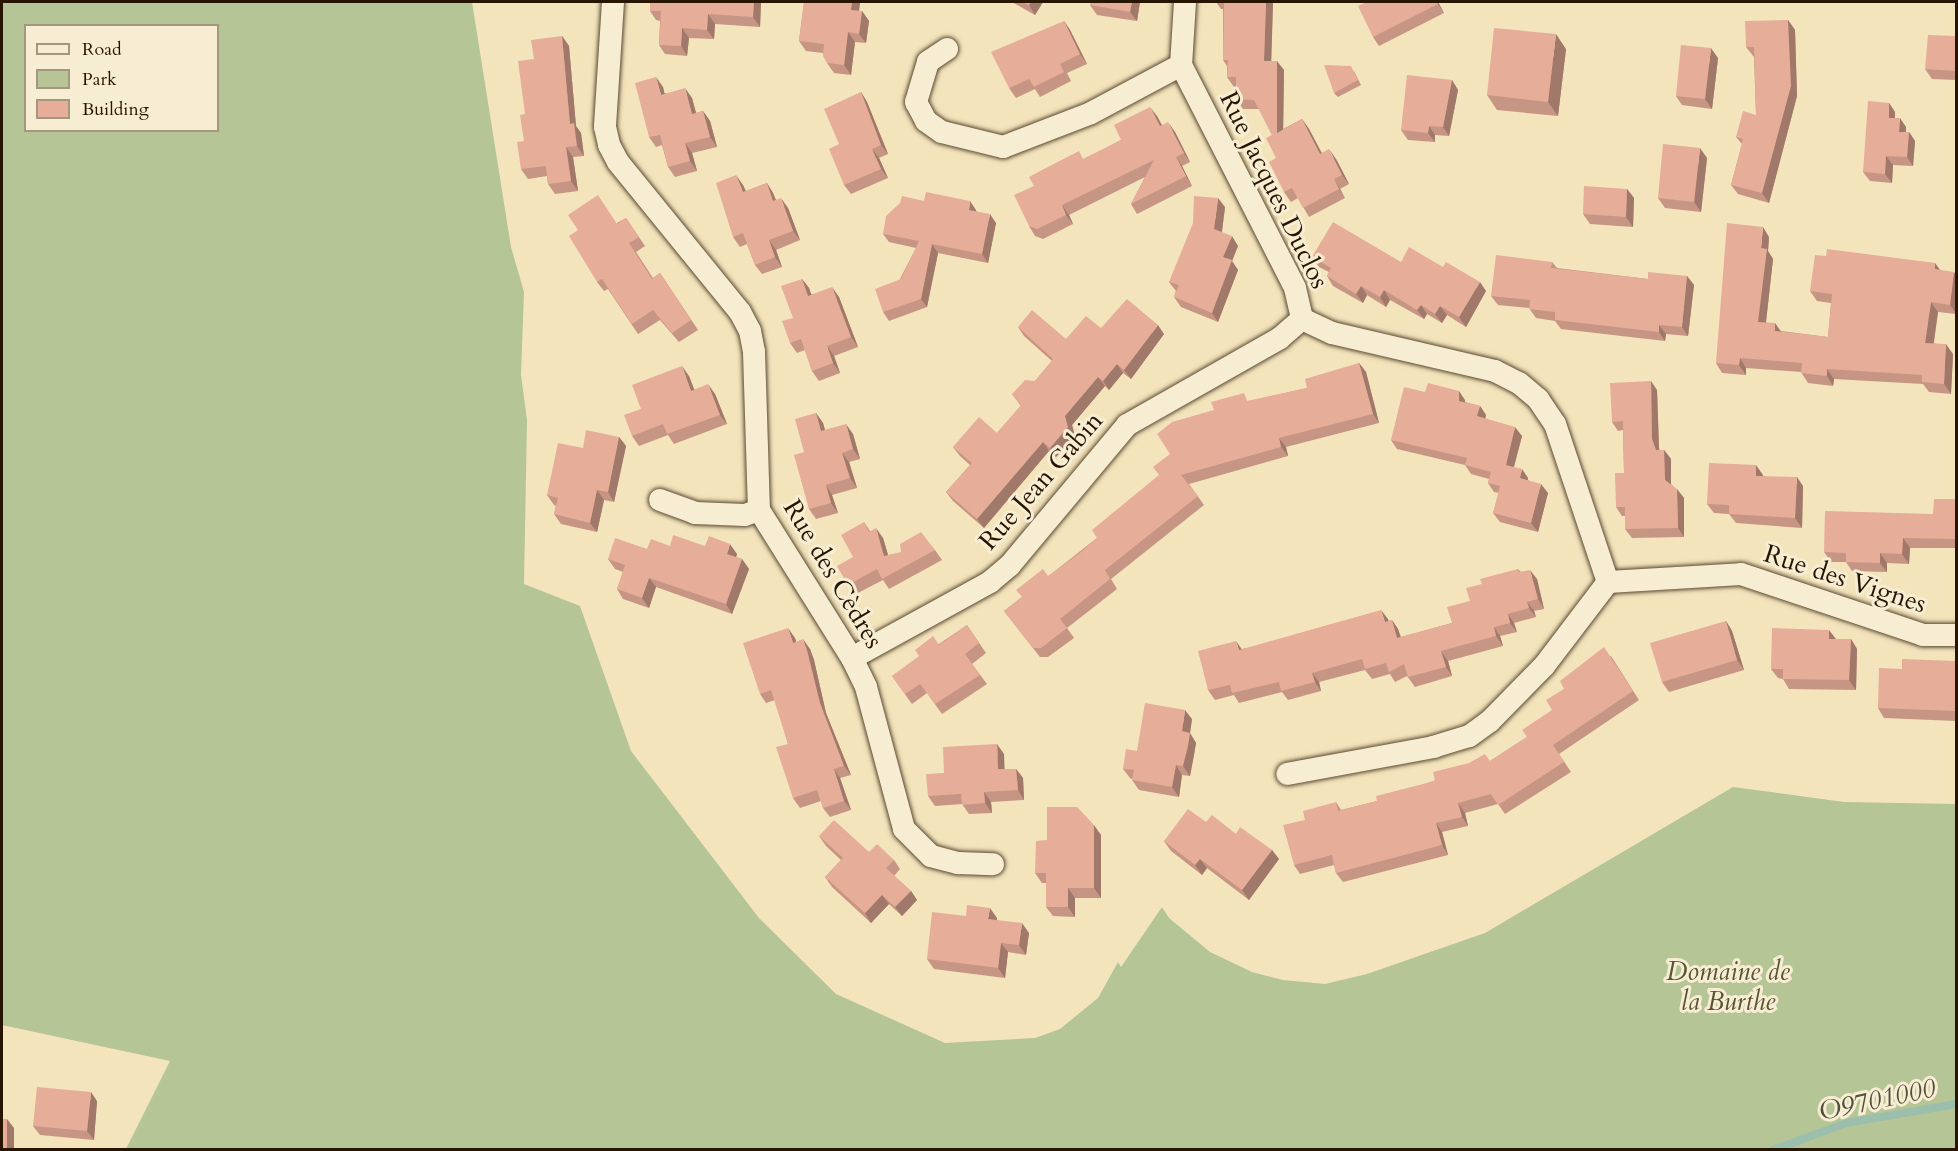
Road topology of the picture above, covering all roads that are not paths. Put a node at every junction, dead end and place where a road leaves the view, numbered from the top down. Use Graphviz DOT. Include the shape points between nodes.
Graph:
graph roads {
  1 [pos="613,2"];
  2 [pos="1185,2"];
  3 [pos="947,49"];
  4 [pos="1181,65"];
  5 [pos="1302,319"];
  6 [pos="660,500"];
  7 [pos="759,510"];
  8 [pos="1608,582"];
  9 [pos="1956,635"];
  10 [pos="852,658"];
  11 [pos="1287,774"];
  12 [pos="993,864"];
  1 -- 7 [label="street, Rue des Cèdres" via="605,127 609,145 618,162 740,312 750,331"];
  2 -- 4 [label="street"];
  3 -- 4 [label="street" via="928,62 916,102 926,121 942,132 1004,147 1090,112"];
  4 -- 5 [label="street, Rue Jacques Duclos" via="1295,288"];
  5 -- 8 [label="street, Rue Jacques Duclos" via="1332,333 1495,371 1532,394 1555,424"];
  5 -- 10 [label="street, Rue Jean Gabin" via="1280,338 1127,425 1010,565 990,582"];
  6 -- 7 [label="street" via="695,513 746,515"];
  7 -- 10 [label="street, Rue des Cèdres"];
  8 -- 9 [label="street, Rue des Vignes" via="1741,574 1923,636"];
  8 -- 11 [label="street" via="1544,666 1490,721 1468,736 1434,747"];
  10 -- 12 [label="street, Rue des Cèdres" via="866,687 904,829 931,856 958,863"];
}
